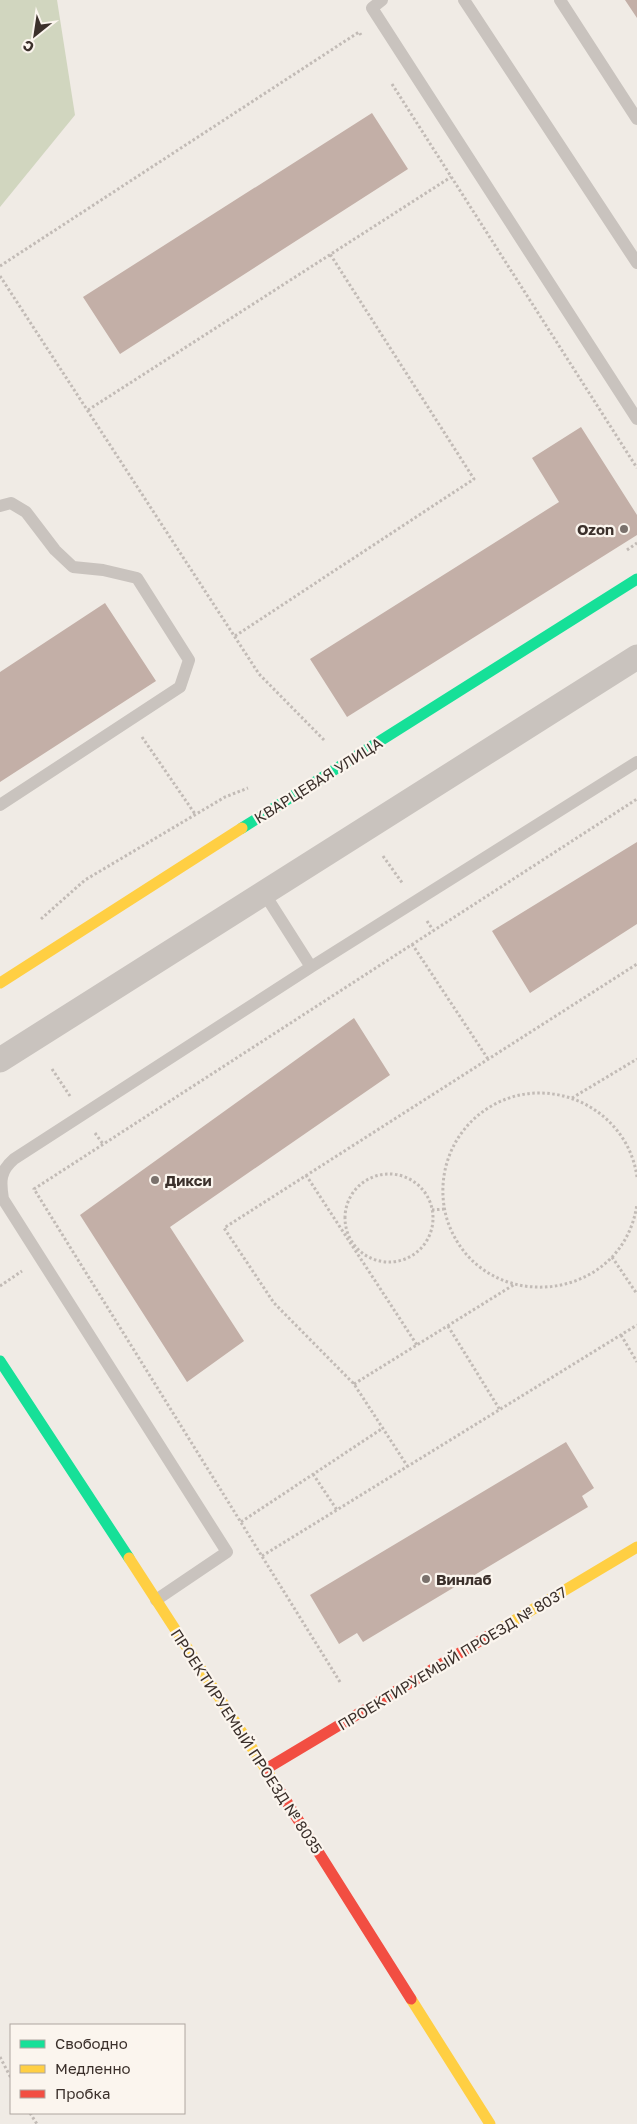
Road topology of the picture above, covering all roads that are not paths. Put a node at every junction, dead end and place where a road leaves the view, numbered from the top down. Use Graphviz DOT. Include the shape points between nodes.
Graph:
graph roads {
  1 [pos="382,0"];
  2 [pos="464,0"];
  3 [pos="560,0"];
  4 [pos="637,120"];
  5 [pos="637,263"];
  6 [pos="637,419"];
  7 [pos="0,506"];
  8 [pos="637,579"];
  9 [pos="637,657"];
  10 [pos="637,762"];
  11 [pos="0,805"];
  12 [pos="264,894"];
  13 [pos="311,967"];
  14 [pos="0,983"];
  15 [pos="0,1060"];
  16 [pos="0,1361"];
  17 [pos="637,1547"];
  18 [pos="156,1600"];
  19 [pos="266,1769"];
  20 [pos="490,2124"];
  1 -- 6 [label="lane" via="372,8"];
  2 -- 5 [label="lane"];
  3 -- 4 [label="lane"];
  7 -- 11 [label="lane" via="11,503 26,512 55,550 73,566 137,578 189,660 180,687"];
  8 -- 14 [label="street, КВАРЦЕВАЯ УЛИЦА"];
  9 -- 12 [label="street"];
  10 -- 13 [label="lane"];
  12 -- 13 [label="lane"];
  12 -- 15 [label="street"];
  13 -- 18 [label="lane" via="14,1159 2,1173 3,1198 227,1552"];
  16 -- 18 [label="street, ПРОЕКТИРУЕМЫЙ ПРОЕЗД № 8035"];
  17 -- 19 [label="street, ПРОЕКТИРУЕМЫЙ ПРОЕЗД № 8037"];
  18 -- 19 [label="street, ПРОЕКТИРУЕМЫЙ ПРОЕЗД № 8035"];
  19 -- 20 [label="street, ПРОЕКТИРУЕМЫЙ ПРОЕЗД № 8035"];
}
